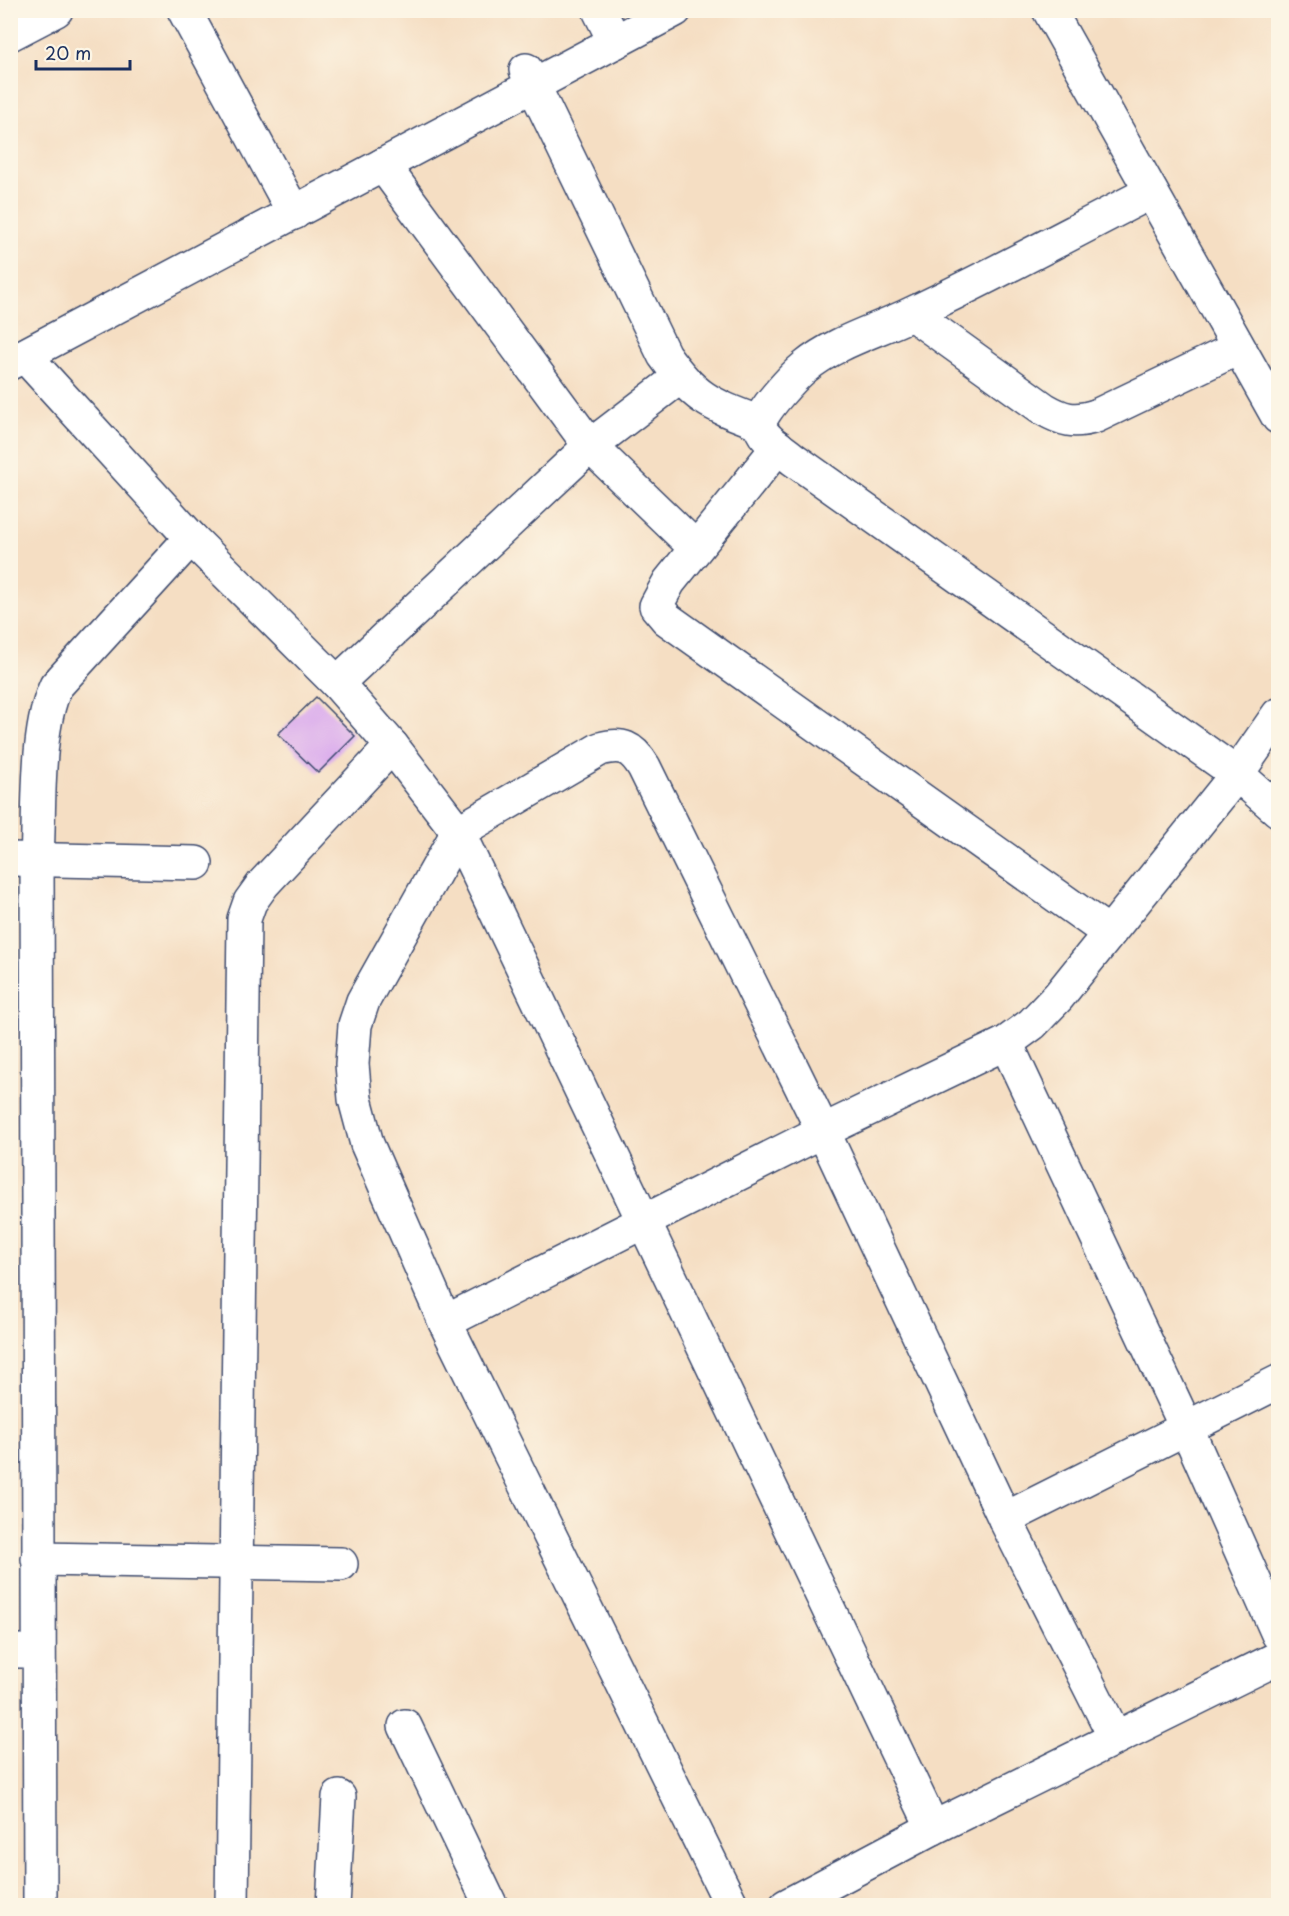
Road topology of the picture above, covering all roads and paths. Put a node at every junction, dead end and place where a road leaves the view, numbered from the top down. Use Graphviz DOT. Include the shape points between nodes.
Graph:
graph roads {
  1 [pos="56,10"];
  2 [pos="184,10"];
  3 [pos="640,10"];
  4 [pos="675,10"];
  5 [pos="1049,10"];
  6 [pos="607,27"];
  7 [pos="10,34"];
  8 [pos="530,78"];
  9 [pos="383,165"];
  10 [pos="1151,192"];
  11 [pos="289,205"];
  12 [pos="912,314"];
  13 [pos="1238,348"];
  14 [pos="15,354"];
  15 [pos="680,377"];
  16 [pos="1278,417"];
  17 [pos="769,435"];
  18 [pos="590,446"];
  19 [pos="191,538"];
  20 [pos="696,548"];
  21 [pos="338,683"];
  22 [pos="1278,715"];
  23 [pos="392,746"];
  24 [pos="1237,774"];
  25 [pos="1278,810"];
  26 [pos="458,832"];
  27 [pos="24,859"];
  28 [pos="196,863"];
  29 [pos="1109,933"];
  30 [pos="1006,1043"];
  31 [pos="823,1131"];
  32 [pos="642,1221"];
  33 [pos="445,1322"];
  34 [pos="1278,1382"];
  35 [pos="1187,1429"];
  36 [pos="1005,1519"];
  37 [pos="38,1559"];
  38 [pos="236,1561"];
  39 [pos="341,1564"];
  40 [pos="1278,1634"];
  41 [pos="24,1651"];
  42 [pos="1278,1658"];
  43 [pos="405,1726"];
  44 [pos="1115,1737"];
  45 [pos="339,1797"];
  46 [pos="933,1828"];
  47 [pos="40,1905"];
  48 [pos="232,1905"];
  49 [pos="333,1905"];
  50 [pos="491,1905"];
  51 [pos="732,1905"];
  52 [pos="786,1905"];
  1 -- 7 [label="street"];
  2 -- 11 [label="street"];
  3 -- 6 [label="street"];
  4 -- 6 [label="street"];
  5 -- 10 [label="street"];
  6 -- 8 [label="street"];
  8 -- 9 [label="street"];
  8 -- 11 [label="street"];
  8 -- 15 [label="street" via="664,355"];
  9 -- 11 [label="street"];
  9 -- 18 [label="street"];
  10 -- 12 [label="street"];
  10 -- 13 [label="street"];
  11 -- 14 [label="street"];
  12 -- 13 [label="street" via="1044,410 1065,421 1095,416"];
  12 -- 17 [label="street" via="848,342 804,367 763,414"];
  13 -- 16 [label="street"];
  14 -- 19 [label="street"];
  15 -- 17 [label="street" via="711,404"];
  15 -- 18 [label="street"];
  17 -- 20 [label="street"];
  17 -- 24 [label="street"];
  18 -- 20 [label="street"];
  18 -- 21 [label="street"];
  19 -- 21 [label="street"];
  19 -- 27 [label="street" via="56,686 43,731"];
  20 -- 29 [label="street" via="661,592 656,606 667,619"];
  21 -- 23 [label="street"];
  22 -- 24 [label="street"];
  23 -- 26 [label="street"];
  23 -- 38 [label="street" via="263,884 244,919"];
  24 -- 25 [label="street"];
  24 -- 29 [label="street"];
  26 -- 31 [label="street" via="600,749 626,747 644,767"];
  26 -- 32 [label="street"];
  26 -- 33 [label="street" via="363,1001 355,1025 352,1064 355,1099 367,1144"];
  27 -- 28 [label="street"];
  27 -- 37 [label="street"];
  29 -- 30 [label="street" via="1058,997"];
  30 -- 31 [label="street"];
  30 -- 35 [label="street"];
  31 -- 32 [label="street"];
  31 -- 36 [label="street"];
  32 -- 33 [label="street"];
  32 -- 46 [label="street"];
  33 -- 51 [label="street"];
  34 -- 35 [label="street"];
  35 -- 36 [label="street"];
  35 -- 40 [label="street"];
  36 -- 44 [label="street"];
  37 -- 38 [label="street"];
  37 -- 41 [label="street"];
  38 -- 39 [label="street"];
  38 -- 48 [label="street"];
  41 -- 47 [label="street"];
  42 -- 44 [label="street"];
  43 -- 50 [label="street"];
  44 -- 46 [label="street"];
  45 -- 49 [label="street"];
  46 -- 52 [label="street"];
}
